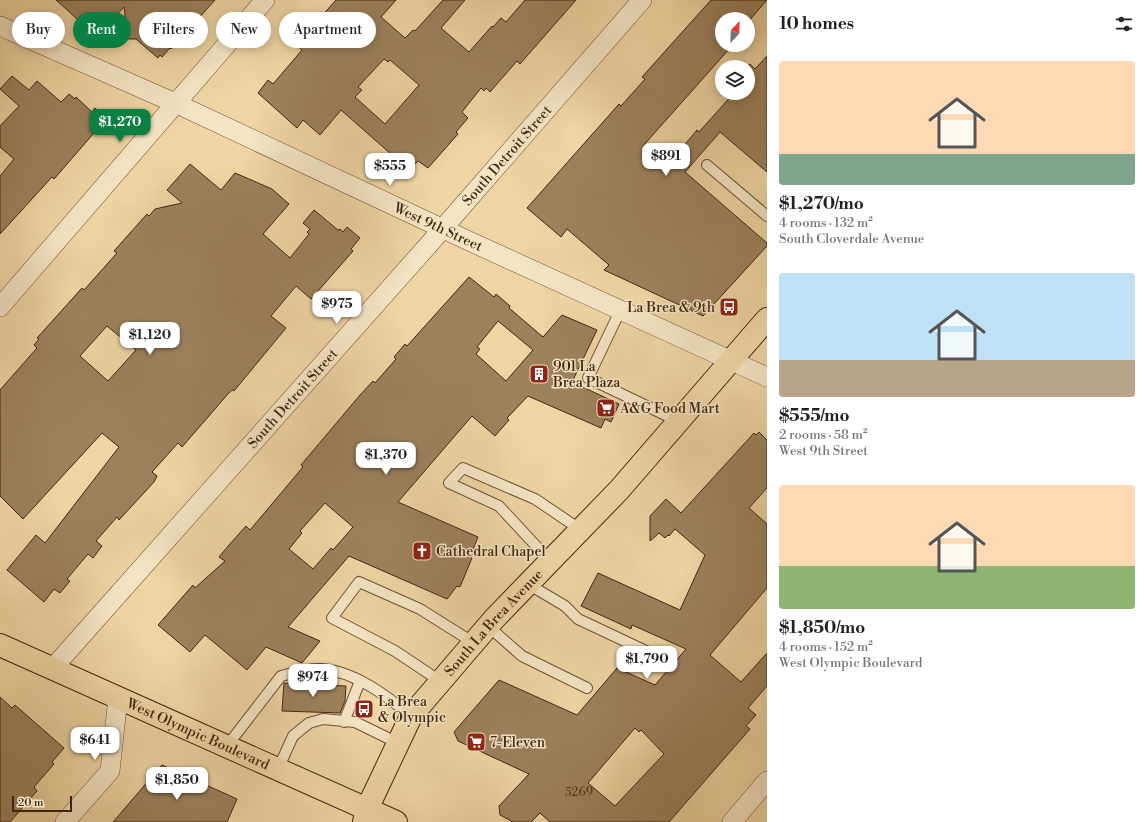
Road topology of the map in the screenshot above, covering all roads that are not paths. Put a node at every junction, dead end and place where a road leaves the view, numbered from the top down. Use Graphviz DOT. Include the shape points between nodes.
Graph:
graph roads {
  1 [pos="264,0"];
  2 [pos="642,0"];
  3 [pos="0,26"];
  4 [pos="175,103"];
  5 [pos="707,165"];
  6 [pos="767,216"];
  7 [pos="443,229"];
  8 [pos="0,307"];
  9 [pos="620,311"];
  10 [pos="767,319"];
  11 [pos="731,361"];
  12 [pos="767,377"];
  13 [pos="678,421"];
  14 [pos="581,530"];
  15 [pos="550,561"];
  16 [pos="528,584"];
  17 [pos="488,626"];
  18 [pos="474,643"];
  19 [pos="0,645"];
  20 [pos="648,652"];
  21 [pos="52,669"];
  22 [pos="360,681"];
  23 [pos="440,681"];
  24 [pos="587,688"];
  25 [pos="118,698"];
  26 [pos="411,716"];
  27 [pos="344,722"];
  28 [pos="398,743"];
  29 [pos="227,746"];
  30 [pos="278,769"];
  31 [pos="767,781"];
  32 [pos="366,815"];
  33 [pos="65,822"];
  34 [pos="396,822"];
  35 [pos="732,822"];
  1 -- 4 [label="street"];
  2 -- 7 [label="street, South Detroit Street"];
  3 -- 4 [label="street, West 9th Street"];
  4 -- 7 [label="street, West 9th Street"];
  4 -- 8 [label="street"];
  5 -- 6 [label="lane"];
  7 -- 9 [label="street, West 9th Street"];
  7 -- 21 [label="street, South Detroit Street"];
  9 -- 11 [label="street, West 9th Street"];
  9 -- 13 [label="lane" via="588,378"];
  10 -- 11 [label="main road, South La Brea Avenue"];
  11 -- 12 [label="street, West 9th Street"];
  11 -- 13 [label="main road, South La Brea Avenue"];
  13 -- 14 [label="main road, South La Brea Avenue"];
  14 -- 15 [label="main road, South La Brea Avenue"];
  14 -- 15 [label="lane" via="536,499 463,468 449,484 499,506"];
  15 -- 16 [label="main road, South La Brea Avenue"];
  16 -- 17 [label="main road, South La Brea Avenue"];
  16 -- 20 [label="lane" via="565,606 578,620"];
  17 -- 18 [label="main road, South La Brea Avenue"];
  17 -- 24 [label="lane" via="522,656"];
  18 -- 23 [label="main road, South La Brea Avenue"];
  18 -- 23 [label="lane" via="420,609 358,582 332,618 395,651"];
  19 -- 21 [label="main road, West Olympic Boulevard"];
  21 -- 25 [label="main road, West Olympic Boulevard"];
  22 -- 26 [label="lane" via="396,703"];
  22 -- 27 [label="lane"];
  22 -- 29 [label="lane" via="346,674 320,669 281,676"];
  23 -- 26 [label="main road, South La Brea Avenue"];
  25 -- 29 [label="main road, West Olympic Boulevard"];
  25 -- 33 [label="street" via="110,771"];
  26 -- 28 [label="main road, South La Brea Avenue"];
  27 -- 28 [label="lane" via="355,722"];
  27 -- 30 [label="lane" via="323,720 310,723 293,736"];
  28 -- 32 [label="main road, South La Brea Avenue"];
  29 -- 30 [label="main road, West Olympic Boulevard"];
  30 -- 32 [label="main road, West Olympic Boulevard"];
  31 -- 35 [label="street"];
  32 -- 34 [label="main road, West Olympic Boulevard"];
}
